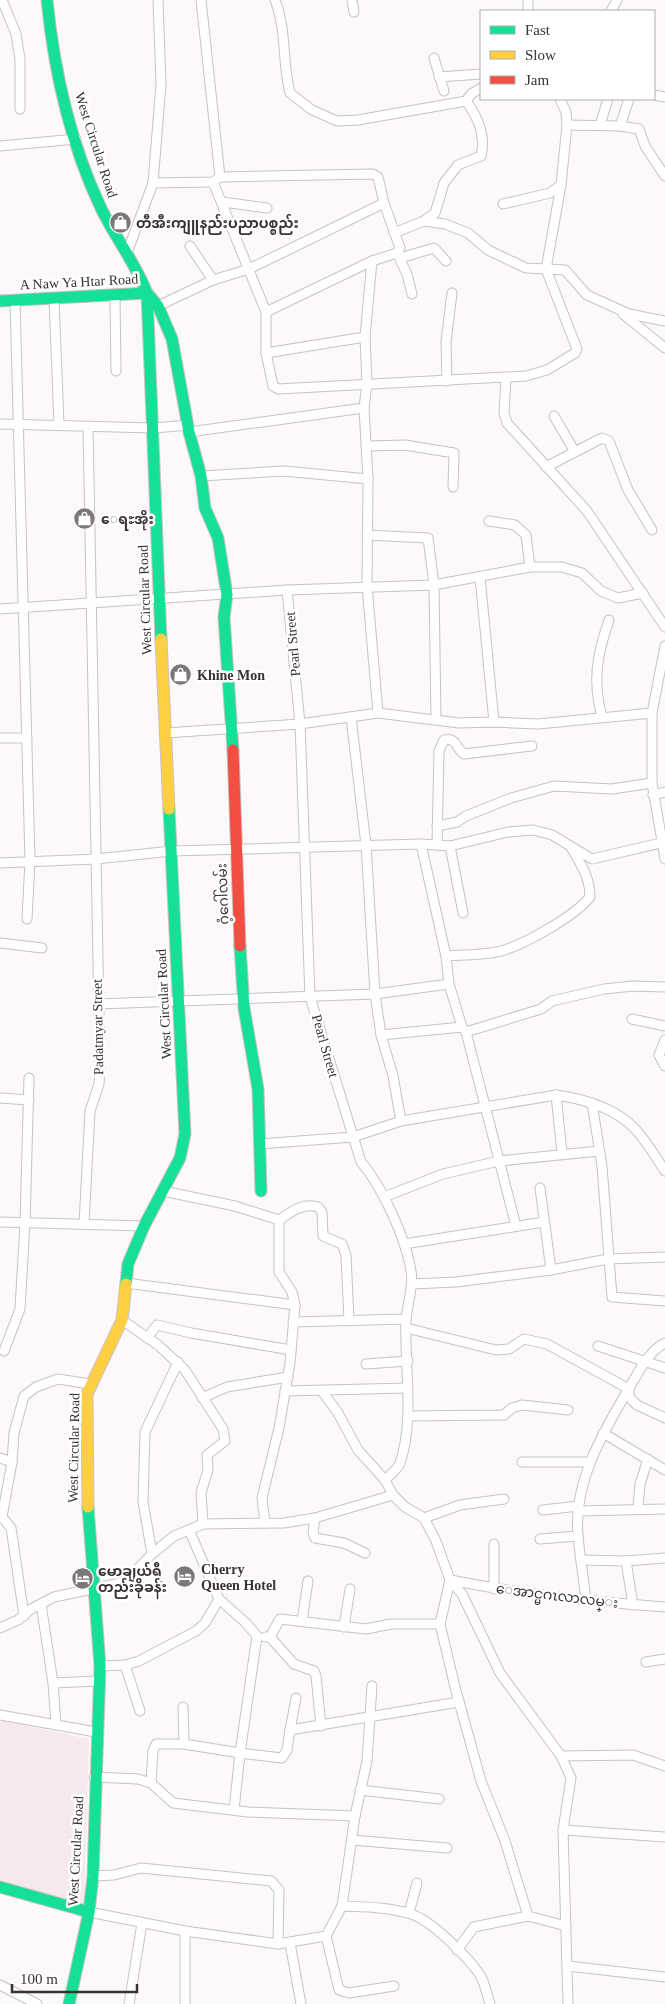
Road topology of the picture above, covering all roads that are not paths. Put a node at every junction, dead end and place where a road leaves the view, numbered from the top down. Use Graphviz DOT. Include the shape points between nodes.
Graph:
graph roads {
  1 [pos="2,0"];
  2 [pos="47,0"];
  3 [pos="158,0"];
  4 [pos="201,0"];
  5 [pos="275,0"];
  6 [pos="352,0"];
  7 [pos="354,12"];
  8 [pos="434,58"];
  9 [pos="480,74"];
  10 [pos="439,76"];
  11 [pos="480,89"];
  12 [pos="444,91"];
  13 [pos="560,100"];
  14 [pos="608,100"];
  15 [pos="629,100"];
  16 [pos="466,101"];
  17 [pos="20,110"];
  18 [pos="600,125"];
  19 [pos="567,126"];
  20 [pos="620,126"];
  21 [pos="76,139"];
  22 [pos="0,146"];
  23 [pos="665,176"];
  24 [pos="216,180"];
  25 [pos="153,183"];
  26 [pos="561,185"];
  27 [pos="222,202"];
  28 [pos="384,203"];
  29 [pos="503,204"];
  30 [pos="267,208"];
  31 [pos="424,221"];
  32 [pos="394,233"];
  33 [pos="190,246"];
  34 [pos="127,253"];
  35 [pos="398,256"];
  36 [pos="372,261"];
  37 [pos="446,261"];
  38 [pos="248,269"];
  39 [pos="546,269"];
  40 [pos="213,280"];
  41 [pos="147,293"];
  42 [pos="452,293"];
  43 [pos="412,294"];
  44 [pos="115,296"];
  45 [pos="54,299"];
  46 [pos="0,300"];
  47 [pos="15,300"];
  48 [pos="158,306"];
  49 [pos="619,310"];
  50 [pos="266,312"];
  51 [pos="665,321"];
  52 [pos="365,337"];
  53 [pos="665,348"];
  54 [pos="266,353"];
  55 [pos="116,371"];
  56 [pos="506,378"];
  57 [pos="447,381"];
  58 [pos="367,384"];
  59 [pos="364,408"];
  60 [pos="554,416"];
  61 [pos="0,424"];
  62 [pos="59,424"];
  63 [pos="17,425"];
  64 [pos="88,426"];
  65 [pos="154,428"];
  66 [pos="189,428"];
  67 [pos="366,446"];
  68 [pos="575,452"];
  69 [pos="546,467"];
  70 [pos="200,476"];
  71 [pos="368,479"];
  72 [pos="453,487"];
  73 [pos="489,521"];
  74 [pos="652,530"];
  75 [pos="368,535"];
  76 [pos="530,567"];
  77 [pos="480,577"];
  78 [pos="367,586"];
  79 [pos="434,586"];
  80 [pos="287,590"];
  81 [pos="643,593"];
  82 [pos="227,595"];
  83 [pos="160,600"];
  84 [pos="93,604"];
  85 [pos="24,607"];
  86 [pos="0,609"];
  87 [pos="609,620"];
  88 [pos="665,627"];
  89 [pos="665,646"];
  90 [pos="378,713"];
  91 [pos="652,713"];
  92 [pos="351,717"];
  93 [pos="602,717"];
  94 [pos="436,719"];
  95 [pos="494,722"];
  96 [pos="300,724"];
  97 [pos="232,727"];
  98 [pos="165,734"];
  99 [pos="0,738"];
  100 [pos="27,738"];
  101 [pos="532,746"];
  102 [pos="652,784"];
  103 [pos="665,792"];
  104 [pos="652,795"];
  105 [pos="437,826"];
  106 [pos="663,842"];
  107 [pos="421,844"];
  108 [pos="366,845"];
  109 [pos="438,845"];
  110 [pos="450,846"];
  111 [pos="306,847"];
  112 [pos="237,849"];
  113 [pos="571,849"];
  114 [pos="172,851"];
  115 [pos="96,859"];
  116 [pos="665,859"];
  117 [pos="30,862"];
  118 [pos="0,863"];
  119 [pos="463,913"];
  120 [pos="27,919"];
  121 [pos="0,943"];
  122 [pos="42,948"];
  123 [pos="446,956"];
  124 [pos="449,984"];
  125 [pos="665,987"];
  126 [pos="375,994"];
  127 [pos="310,997"];
  128 [pos="243,1000"];
  129 [pos="178,1002"];
  130 [pos="98,1004"];
  131 [pos="632,1019"];
  132 [pos="665,1026"];
  133 [pos="464,1030"];
  134 [pos="381,1035"];
  135 [pos="665,1040"];
  136 [pos="665,1066"];
  137 [pos="29,1078"];
  138 [pos="556,1096"];
  139 [pos="0,1098"];
  140 [pos="29,1100"];
  141 [pos="592,1103"];
  142 [pos="486,1106"];
  143 [pos="401,1120"];
  144 [pos="353,1137"];
  145 [pos="259,1144"];
  146 [pos="599,1151"];
  147 [pos="562,1153"];
  148 [pos="499,1161"];
  149 [pos="665,1172"];
  150 [pos="540,1188"];
  151 [pos="163,1191"];
  152 [pos="262,1191"];
  153 [pos="384,1197"];
  154 [pos="279,1220"];
  155 [pos="0,1222"];
  156 [pos="544,1222"];
  157 [pos="25,1223"];
  158 [pos="84,1224"];
  159 [pos="144,1226"];
  160 [pos="516,1226"];
  161 [pos="404,1244"];
  162 [pos="665,1257"];
  163 [pos="608,1259"];
  164 [pos="551,1270"];
  165 [pos="126,1283"];
  166 [pos="412,1284"];
  167 [pos="665,1301"];
  168 [pos="295,1306"];
  169 [pos="122,1320"];
  170 [pos="349,1321"];
  171 [pos="293,1322"];
  172 [pos="406,1324"];
  173 [pos="147,1338"];
  174 [pos="665,1343"];
  175 [pos="598,1346"];
  176 [pos="292,1350"];
  177 [pos="4,1351"];
  178 [pos="178,1362"];
  179 [pos="408,1362"];
  180 [pos="645,1362"];
  181 [pos="366,1364"];
  182 [pos="665,1368"];
  183 [pos="288,1377"];
  184 [pos="90,1384"];
  185 [pos="407,1388"];
  186 [pos="629,1389"];
  187 [pos="285,1391"];
  188 [pos="322,1391"];
  189 [pos="202,1398"];
  190 [pos="568,1410"];
  191 [pos="408,1416"];
  192 [pos="665,1418"];
  193 [pos="603,1433"];
  194 [pos="0,1458"];
  195 [pos="648,1459"];
  196 [pos="12,1462"];
  197 [pos="522,1462"];
  198 [pos="590,1462"];
  199 [pos="665,1470"];
  200 [pos="385,1480"];
  201 [pos="393,1495"];
  202 [pos="504,1498"];
  203 [pos="578,1508"];
  204 [pos="638,1508"];
  205 [pos="665,1509"];
  206 [pos="543,1510"];
  207 [pos="1,1517"];
  208 [pos="315,1518"];
  209 [pos="424,1518"];
  210 [pos="265,1523"];
  211 [pos="203,1524"];
  212 [pos="189,1530"];
  213 [pos="578,1536"];
  214 [pos="540,1539"];
  215 [pos="494,1544"];
  216 [pos="365,1553"];
  217 [pos="152,1554"];
  218 [pos="665,1558"];
  219 [pos="582,1560"];
  220 [pos="626,1561"];
  221 [pos="450,1580"];
  222 [pos="308,1581"];
  223 [pos="94,1588"];
  224 [pos="494,1588"];
  225 [pos="350,1589"];
  226 [pos="219,1600"];
  227 [pos="586,1601"];
  228 [pos="41,1604"];
  229 [pos="633,1605"];
  230 [pos="665,1607"];
  231 [pos="24,1616"];
  232 [pos="302,1622"];
  233 [pos="440,1624"];
  234 [pos="344,1627"];
  235 [pos="0,1628"];
  236 [pos="257,1636"];
  237 [pos="270,1637"];
  238 [pos="665,1659"];
  239 [pos="646,1662"];
  240 [pos="125,1665"];
  241 [pos="100,1666"];
  242 [pos="98,1681"];
  243 [pos="53,1683"];
  244 [pos="372,1686"];
  245 [pos="296,1698"];
  246 [pos="459,1702"];
  247 [pos="183,1706"];
  248 [pos="140,1711"];
  249 [pos="0,1715"];
  250 [pos="370,1716"];
  251 [pos="56,1725"];
  252 [pos="321,1726"];
  253 [pos="290,1730"];
  254 [pos="96,1732"];
  255 [pos="184,1744"];
  256 [pos="240,1753"];
  257 [pos="560,1756"];
  258 [pos="665,1766"];
  259 [pos="94,1777"];
  260 [pos="151,1783"];
  261 [pos="360,1790"];
  262 [pos="439,1799"];
  263 [pos="234,1810"];
  264 [pos="355,1816"];
  265 [pos="563,1830"];
  266 [pos="665,1837"];
  267 [pos="352,1840"];
  268 [pos="446,1848"];
  269 [pos="93,1876"];
  270 [pos="417,1883"];
  271 [pos="0,1887"];
  272 [pos="342,1906"];
  273 [pos="89,1912"];
  274 [pos="410,1913"];
  275 [pos="528,1916"];
  276 [pos="142,1923"];
  277 [pos="566,1926"];
  278 [pos="185,1931"];
  279 [pos="326,1936"];
  280 [pos="290,1943"];
  281 [pos="278,1944"];
  282 [pos="457,1950"];
  283 [pos="568,1966"];
  284 [pos="665,1977"];
  285 [pos="0,1985"];
  286 [pos="394,1986"];
  287 [pos="37,2004"];
  288 [pos="70,2004"];
  289 [pos="129,2004"];
  290 [pos="186,2004"];
  291 [pos="301,2004"];
  292 [pos="490,2004"];
  293 [pos="568,2004"];
  1 -- 17 [label="street" via="16,34 20,59"];
  2 -- 21 [label="street, West Circular Road" via="54,56"];
  3 -- 25 [label="street" via="162,84"];
  4 -- 24 [label="street"];
  5 -- 16 [label="street" via="284,33 286,79 290,94 326,118 358,120"];
  6 -- 7 [label="street"];
  8 -- 10 [label="street"];
  9 -- 10 [label="street"];
  10 -- 12 [label="street"];
  11 -- 16 [label="street"];
  13 -- 19 [label="street"];
  14 -- 18 [label="street"];
  15 -- 20 [label="street"];
  16 -- 31 [label="street" via="481,129 484,145 481,156 458,165 444,183 435,213"];
  18 -- 19 [label="street"];
  18 -- 20 [label="street"];
  19 -- 26 [label="street"];
  20 -- 23 [label="street" via="639,129"];
  21 -- 22 [label="street"];
  21 -- 34 [label="street, West Circular Road" via="100,208"];
  24 -- 25 [label="street"];
  24 -- 27 [label="street"];
  24 -- 28 [label="street" via="373,174 381,183"];
  25 -- 34 [label="street"];
  26 -- 29 [label="street" via="550,192"];
  26 -- 39 [label="street"];
  27 -- 30 [label="street"];
  27 -- 38 [label="street"];
  28 -- 32 [label="street"];
  28 -- 38 [label="street"];
  31 -- 32 [label="street"];
  31 -- 39 [label="street" via="445,224 468,233 503,259 526,268"];
  32 -- 35 [label="street" via="400,248"];
  33 -- 40 [label="street"];
  34 -- 41 [label="street, West Circular Road" via="143,279"];
  35 -- 36 [label="street"];
  35 -- 37 [label="street" via="434,248"];
  35 -- 43 [label="street"];
  36 -- 50 [label="street"];
  36 -- 52 [label="street"];
  38 -- 40 [label="street"];
  38 -- 50 [label="street"];
  39 -- 49 [label="street" via="565,270 587,295"];
  39 -- 56 [label="street" via="576,342 575,354 546,370"];
  40 -- 48 [label="street"];
  41 -- 44 [label="street, A Naw Ya Htar Road"];
  41 -- 48 [label="street, A Naw Ya Htar Road"];
  41 -- 65 [label="street, West Circular Road"];
  42 -- 57 [label="street" via="446,342"];
  44 -- 45 [label="street, A Naw Ya Htar Road"];
  44 -- 55 [label="street"];
  45 -- 47 [label="street, A Naw Ya Htar Road"];
  45 -- 62 [label="street"];
  46 -- 47 [label="street, A Naw Ya Htar Road"];
  47 -- 63 [label="street"];
  48 -- 66 [label="street, A Naw Ya Htar Road" via="172,339"];
  49 -- 51 [label="street"];
  49 -- 53 [label="street"];
  50 -- 54 [label="street"];
  52 -- 54 [label="street"];
  52 -- 58 [label="street"];
  54 -- 58 [label="street" via="273,386 278,389"];
  56 -- 57 [label="street"];
  56 -- 69 [label="street" via="505,418"];
  57 -- 58 [label="street"];
  58 -- 59 [label="street"];
  59 -- 66 [label="street"];
  59 -- 67 [label="street"];
  60 -- 68 [label="street"];
  61 -- 63 [label="street"];
  62 -- 63 [label="street"];
  62 -- 64 [label="street"];
  63 -- 85 [label="street"];
  64 -- 65 [label="street"];
  64 -- 84 [label="street, Padatmyar Street"];
  65 -- 66 [label="street"];
  65 -- 83 [label="street, West Circular Road"];
  66 -- 70 [label="street, A Naw Ya Htar Road"];
  67 -- 71 [label="street"];
  67 -- 72 [label="street" via="405,445 454,453"];
  68 -- 69 [label="street"];
  68 -- 74 [label="street" via="602,438 609,441 628,490"];
  69 -- 81 [label="street" via="587,511"];
  70 -- 71 [label="street" via="284,471"];
  70 -- 82 [label="street, A Naw Ya Htar Road" via="205,508 220,545"];
  71 -- 75 [label="street"];
  73 -- 76 [label="street" via="515,525 526,535"];
  75 -- 78 [label="street"];
  75 -- 79 [label="street" via="428,538"];
  76 -- 77 [label="street"];
  76 -- 81 [label="street" via="562,567 582,574 601,591 618,598"];
  77 -- 79 [label="street"];
  77 -- 95 [label="street"];
  78 -- 79 [label="street"];
  78 -- 80 [label="street"];
  78 -- 90 [label="street"];
  79 -- 94 [label="street"];
  80 -- 82 [label="street"];
  80 -- 96 [label="street, Pearl Street"];
  81 -- 88 [label="street"];
  82 -- 83 [label="street"];
  82 -- 97 [label="street, ဂံ့ဂေါ်လမ်း" via="224,617"];
  83 -- 84 [label="street"];
  83 -- 98 [label="street, West Circular Road"];
  84 -- 85 [label="street"];
  84 -- 115 [label="street, Padatmyar Street"];
  85 -- 86 [label="street"];
  85 -- 100 [label="street"];
  87 -- 93 [label="street" via="601,642 596,673 596,695"];
  89 -- 91 [label="street"];
  90 -- 92 [label="street"];
  90 -- 94 [label="street"];
  91 -- 93 [label="street"];
  91 -- 102 [label="street"];
  92 -- 96 [label="street"];
  92 -- 108 [label="street"];
  93 -- 95 [label="street" via="538,724"];
  94 -- 95 [label="street" via="459,723"];
  96 -- 97 [label="street"];
  96 -- 111 [label="street, Pearl Street"];
  97 -- 98 [label="street"];
  97 -- 112 [label="street, ဂံ့ဂေါ်လမ်း"];
  98 -- 114 [label="street, West Circular Road"];
  99 -- 100 [label="street"];
  100 -- 117 [label="street"];
  101 -- 105 [label="street" via="464,754 454,741 444,740 440,751"];
  102 -- 104 [label="street"];
  102 -- 105 [label="street" via="612,789 554,786 536,790 457,822"];
  103 -- 104 [label="street"];
  104 -- 106 [label="street"];
  105 -- 109 [label="street"];
  106 -- 113 [label="street" via="592,859"];
  106 -- 116 [label="street"];
  107 -- 108 [label="street"];
  107 -- 109 [label="street"];
  107 -- 123 [label="street"];
  108 -- 111 [label="street"];
  108 -- 126 [label="street"];
  109 -- 110 [label="street"];
  110 -- 113 [label="street" via="508,832 533,830 552,835"];
  110 -- 119 [label="street"];
  111 -- 112 [label="street"];
  111 -- 127 [label="street, Pearl Street"];
  112 -- 114 [label="street"];
  112 -- 128 [label="street, ဂံ့ဂေါ်လမ်း"];
  113 -- 123 [label="street" via="587,874 590,886 590,897 576,912 547,930 498,952"];
  114 -- 115 [label="street"];
  114 -- 129 [label="street, West Circular Road"];
  115 -- 117 [label="street"];
  115 -- 130 [label="street, Padatmyar Street"];
  117 -- 118 [label="street"];
  117 -- 120 [label="street"];
  121 -- 122 [label="street"];
  123 -- 124 [label="street"];
  124 -- 126 [label="street"];
  124 -- 133 [label="street"];
  125 -- 133 [label="street" via="604,989 552,1001 541,1009"];
  126 -- 127 [label="street"];
  126 -- 134 [label="street"];
  127 -- 128 [label="street"];
  127 -- 144 [label="street, Pearl Street"];
  128 -- 129 [label="street"];
  128 -- 145 [label="street, ဂံ့ဂေါ်လမ်း" via="258,1089"];
  129 -- 130 [label="street"];
  129 -- 151 [label="street, West Circular Road" via="185,1134 180,1158"];
  130 -- 158 [label="street, Padatmyar Street" via="98,1084 90,1111"];
  131 -- 132 [label="street"];
  133 -- 134 [label="street"];
  133 -- 142 [label="street"];
  134 -- 143 [label="street"];
  135 -- 136 [label="street" via="658,1055"];
  137 -- 140 [label="street"];
  138 -- 141 [label="street"];
  138 -- 142 [label="street"];
  138 -- 147 [label="street"];
  139 -- 140 [label="street"];
  140 -- 157 [label="street"];
  141 -- 146 [label="street"];
  141 -- 149 [label="street" via="636,1130"];
  142 -- 143 [label="street"];
  142 -- 148 [label="street"];
  143 -- 144 [label="street"];
  144 -- 145 [label="street"];
  144 -- 153 [label="street, Pearl Street" via="361,1162"];
  145 -- 152 [label="street, ဂံ့ဂေါ်လမ်း"];
  146 -- 147 [label="street"];
  146 -- 163 [label="street"];
  147 -- 148 [label="street"];
  148 -- 153 [label="street" via="443,1174"];
  148 -- 160 [label="street"];
  150 -- 156 [label="street"];
  151 -- 154 [label="street" via="234,1206"];
  151 -- 159 [label="street, West Circular Road"];
  153 -- 161 [label="street, Pearl Street"];
  154 -- 168 [label="street" via="280,1272 292,1292"];
  154 -- 170 [label="street" via="305,1206 318,1207 322,1212 323,1236 342,1244 346,1255"];
  155 -- 157 [label="street"];
  156 -- 160 [label="street"];
  156 -- 164 [label="street"];
  157 -- 158 [label="street"];
  157 -- 177 [label="street" via="20,1309"];
  158 -- 159 [label="street"];
  159 -- 165 [label="street, West Circular Road" via="128,1264"];
  160 -- 161 [label="street"];
  161 -- 166 [label="street, Pearl Street" via="412,1271"];
  162 -- 163 [label="street"];
  163 -- 164 [label="street"];
  163 -- 167 [label="street" via="612,1297"];
  164 -- 166 [label="street"];
  165 -- 168 [label="street"];
  165 -- 169 [label="street, West Circular Road"];
  166 -- 172 [label="street, Pearl Street"];
  168 -- 171 [label="street"];
  169 -- 173 [label="street"];
  169 -- 184 [label="street, West Circular Road"];
  170 -- 171 [label="street"];
  170 -- 172 [label="street"];
  171 -- 176 [label="street"];
  172 -- 179 [label="street, Pearl Street"];
  172 -- 186 [label="street" via="496,1350 509,1349 524,1339 547,1344"];
  173 -- 176 [label="street" via="157,1325"];
  173 -- 178 [label="street"];
  174 -- 180 [label="street"];
  175 -- 180 [label="street"];
  176 -- 183 [label="street"];
  178 -- 189 [label="street"];
  178 -- 217 [label="street" via="144,1432 143,1502"];
  179 -- 181 [label="street"];
  179 -- 185 [label="street, Pearl Street"];
  180 -- 182 [label="street"];
  180 -- 186 [label="street"];
  183 -- 187 [label="street"];
  183 -- 189 [label="street" via="227,1387"];
  184 -- 196 [label="street" via="58,1379 36,1387 24,1396 14,1434"];
  184 -- 223 [label="street, West Circular Road" via="87,1394 88,1526"];
  185 -- 188 [label="street"];
  185 -- 191 [label="street, Pearl Street"];
  186 -- 192 [label="street" via="629,1397"];
  186 -- 193 [label="street"];
  187 -- 188 [label="street"];
  187 -- 210 [label="street" via="262,1498"];
  188 -- 200 [label="street" via="358,1450"];
  189 -- 211 [label="street" via="223,1429 225,1441 207,1455 208,1470 201,1493"];
  190 -- 191 [label="street" via="522,1405 504,1415"];
  191 -- 200 [label="street, Pearl Street" via="400,1465"];
  193 -- 195 [label="street"];
  193 -- 198 [label="street"];
  194 -- 196 [label="street"];
  195 -- 199 [label="street"];
  195 -- 204 [label="street" via="640,1484"];
  196 -- 207 [label="street"];
  197 -- 198 [label="street"];
  198 -- 203 [label="street"];
  200 -- 201 [label="street"];
  201 -- 208 [label="street"];
  201 -- 209 [label="street"];
  202 -- 209 [label="street" via="460,1505"];
  203 -- 204 [label="street"];
  203 -- 206 [label="street"];
  203 -- 213 [label="street"];
  204 -- 205 [label="street"];
  207 -- 231 [label="street" via="11,1528"];
  208 -- 210 [label="street"];
  208 -- 216 [label="street" via="315,1538 344,1543"];
  209 -- 221 [label="street"];
  210 -- 211 [label="street"];
  211 -- 212 [label="street"];
  212 -- 217 [label="street" via="174,1536"];
  212 -- 226 [label="street"];
  213 -- 214 [label="street"];
  213 -- 219 [label="street"];
  215 -- 224 [label="street"];
  217 -- 223 [label="street" via="125,1582"];
  218 -- 220 [label="street"];
  219 -- 220 [label="street"];
  219 -- 227 [label="street"];
  220 -- 229 [label="street"];
  221 -- 224 [label="street, ေအာင္မဂၤလာလမ္း"];
  221 -- 233 [label="street"];
  221 -- 257 [label="street" via="462,1594 500,1673"];
  222 -- 232 [label="street"];
  223 -- 228 [label="street" via="54,1597"];
  223 -- 241 [label="street, West Circular Road"];
  224 -- 227 [label="street, ေအာင္မဂၤလာလမ္း"];
  225 -- 234 [label="street"];
  226 -- 236 [label="street"];
  226 -- 240 [label="street" via="196,1631"];
  227 -- 229 [label="street, ေအာင္မဂၤလာလမ္း"];
  228 -- 231 [label="street"];
  228 -- 243 [label="street"];
  229 -- 230 [label="street, ေအာင္မဂၤလာလမ္း"];
  231 -- 235 [label="street"];
  232 -- 234 [label="street"];
  232 -- 237 [label="street" via="280,1619"];
  233 -- 234 [label="street"];
  233 -- 246 [label="street"];
  236 -- 237 [label="street"];
  236 -- 256 [label="street"];
  237 -- 252 [label="street" via="294,1664 314,1671"];
  238 -- 239 [label="street"];
  240 -- 241 [label="street"];
  240 -- 248 [label="street"];
  241 -- 242 [label="street, West Circular Road"];
  242 -- 243 [label="street"];
  242 -- 254 [label="street, West Circular Road"];
  243 -- 251 [label="street"];
  244 -- 250 [label="street"];
  245 -- 253 [label="street"];
  246 -- 250 [label="street"];
  246 -- 275 [label="street" via="481,1781 505,1841"];
  247 -- 255 [label="street"];
  249 -- 251 [label="street"];
  250 -- 252 [label="street"];
  250 -- 261 [label="street" via="367,1760"];
  251 -- 254 [label="street"];
  252 -- 253 [label="street"];
  253 -- 256 [label="street" via="287,1750 282,1758"];
  254 -- 259 [label="street, West Circular Road"];
  255 -- 256 [label="street"];
  255 -- 260 [label="street" via="156,1744"];
  256 -- 263 [label="street"];
  257 -- 258 [label="street" via="633,1755"];
  257 -- 265 [label="street" via="571,1778"];
  259 -- 260 [label="street"];
  259 -- 269 [label="street, West Circular Road"];
  260 -- 263 [label="street" via="173,1803"];
  261 -- 262 [label="street"];
  261 -- 264 [label="street"];
  263 -- 264 [label="street"];
  264 -- 267 [label="street"];
  265 -- 266 [label="street"];
  265 -- 277 [label="street"];
  267 -- 268 [label="street"];
  267 -- 272 [label="street"];
  269 -- 273 [label="street, West Circular Road"];
  269 -- 281 [label="street" via="114,1875 140,1868 271,1881 279,1890"];
  270 -- 274 [label="street"];
  271 -- 273 [label="street"];
  272 -- 274 [label="street"];
  272 -- 279 [label="street"];
  273 -- 276 [label="street"];
  273 -- 288 [label="street, West Circular Road"];
  274 -- 282 [label="street"];
  275 -- 277 [label="street"];
  275 -- 282 [label="street" via="474,1927"];
  276 -- 278 [label="street"];
  276 -- 289 [label="street"];
  277 -- 283 [label="street"];
  278 -- 281 [label="street"];
  278 -- 290 [label="street"];
  279 -- 280 [label="street"];
  279 -- 286 [label="street" via="339,1990 349,1993"];
  280 -- 281 [label="street"];
  280 -- 291 [label="street"];
  282 -- 292 [label="street" via="480,1975"];
  283 -- 284 [label="street"];
  283 -- 293 [label="street"];
  285 -- 287 [label="street"];
}
